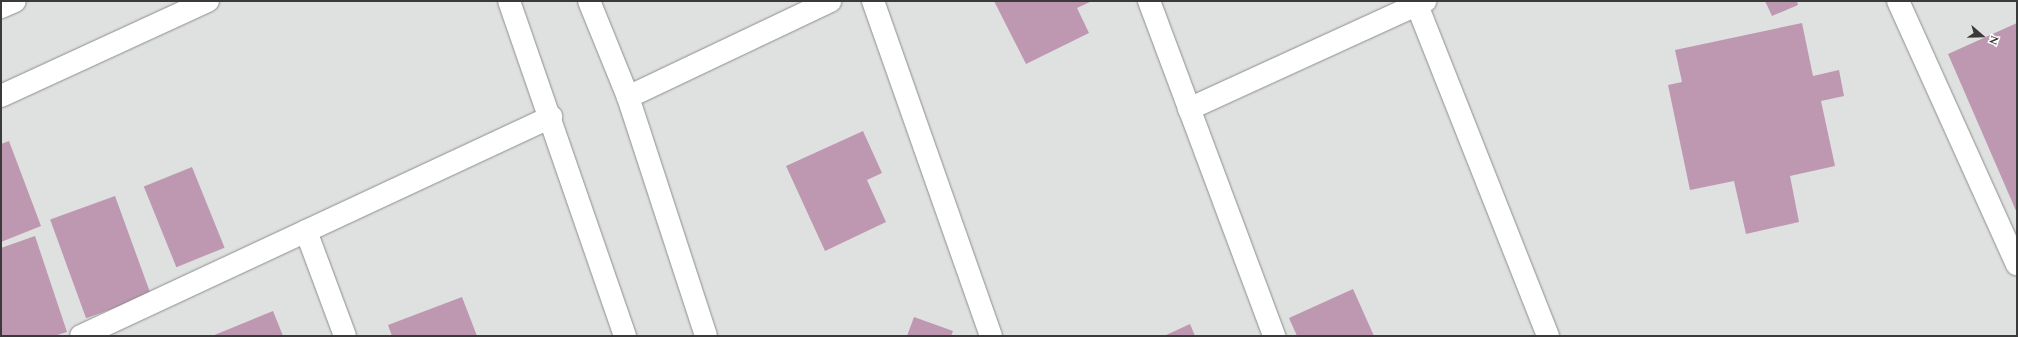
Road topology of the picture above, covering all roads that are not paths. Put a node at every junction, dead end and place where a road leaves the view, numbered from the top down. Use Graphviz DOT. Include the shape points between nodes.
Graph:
graph roads {
  1 [pos="15,1"];
  2 [pos="208,1"];
  3 [pos="509,1"];
  4 [pos="589,1"];
  5 [pos="830,1"];
  6 [pos="873,1"];
  7 [pos="1149,1"];
  8 [pos="1898,1"];
  9 [pos="1421,3"];
  10 [pos="1,7"];
  11 [pos="1,96"];
  12 [pos="628,97"];
  13 [pos="1189,109"];
  14 [pos="551,117"];
  15 [pos="306,231"];
  16 [pos="2017,264"];
  17 [pos="81,336"];
  18 [pos="345,336"];
  19 [pos="625,336"];
  20 [pos="706,336"];
  21 [pos="991,336"];
  22 [pos="1274,336"];
  23 [pos="1548,336"];
  1 -- 10 [label="street"];
  2 -- 11 [label="street"];
  3 -- 14 [label="street"];
  4 -- 12 [label="street"];
  5 -- 12 [label="street"];
  6 -- 21 [label="street"];
  7 -- 13 [label="street"];
  8 -- 16 [label="street"];
  9 -- 13 [label="street"];
  9 -- 23 [label="street"];
  12 -- 20 [label="street"];
  13 -- 22 [label="street"];
  14 -- 15 [label="street"];
  14 -- 19 [label="street"];
  15 -- 17 [label="street"];
  15 -- 18 [label="street"];
}
